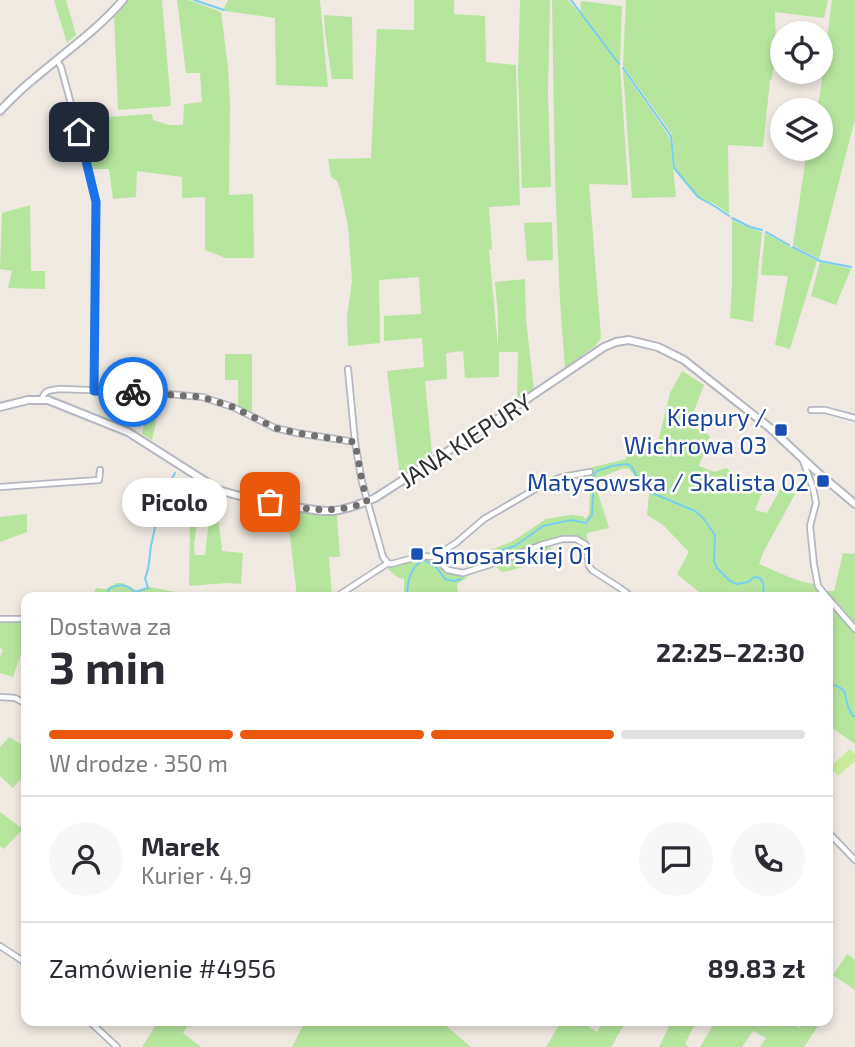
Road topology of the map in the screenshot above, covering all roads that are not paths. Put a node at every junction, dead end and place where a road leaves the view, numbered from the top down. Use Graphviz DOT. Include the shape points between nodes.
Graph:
graph roads {
  1 [pos="123,0"];
  2 [pos="57,60"];
  3 [pos="0,111"];
  4 [pos="348,369"];
  5 [pos="94,391"];
  6 [pos="42,399"];
  7 [pos="0,407"];
  8 [pos="811,411"];
  9 [pos="855,418"];
  10 [pos="355,442"];
  11 [pos="802,457"];
  12 [pos="100,470"];
  13 [pos="590,472"];
  14 [pos="0,486"];
  15 [pos="367,502"];
  16 [pos="855,504"];
  17 [pos="434,556"];
  18 [pos="388,563"];
  19 [pos="344,592"];
  20 [pos="625,592"];
  21 [pos="823,592"];
  22 [pos="833,604"];
  23 [pos="0,619"];
  24 [pos="21,619"];
  25 [pos="855,629"];
  26 [pos="0,697"];
  27 [pos="21,701"];
  28 [pos="833,837"];
  29 [pos="855,860"];
  30 [pos="0,946"];
  31 [pos="21,960"];
  32 [pos="94,1026"];
  33 [pos="117,1047"];
  1 -- 2 [label="street"];
  2 -- 3 [label="street"];
  2 -- 5 [label="street" via="96,202"];
  4 -- 10 [label="street"];
  5 -- 6 [label="street" via="53,390"];
  5 -- 10 [label="street" via="202,397 275,428"];
  6 -- 7 [label="street, JANA KIEPURY"];
  6 -- 15 [label="street, JANA KIEPURY" via="128,432 226,493 320,510"];
  8 -- 9 [label="street"];
  10 -- 15 [label="street"];
  11 -- 15 [label="street, JANA KIEPURY" via="684,360 657,346 622,340 604,347"];
  11 -- 16 [label="street"];
  11 -- 21 [label="street" via="816,503 810,526 818,586"];
  12 -- 14 [label="street" via="99,480"];
  13 -- 17 [label="street" via="544,484 484,519"];
  15 -- 18 [label="street"];
  17 -- 18 [label="street"];
  17 -- 20 [label="street" via="448,569 463,573 541,545 576,539 587,549 592,570"];
  18 -- 19 [label="street"];
  22 -- 25 [label="street"];
  23 -- 24 [label="street"];
  26 -- 27 [label="street"];
  28 -- 29 [label="street"];
  30 -- 31 [label="street"];
  32 -- 33 [label="street"];
}
